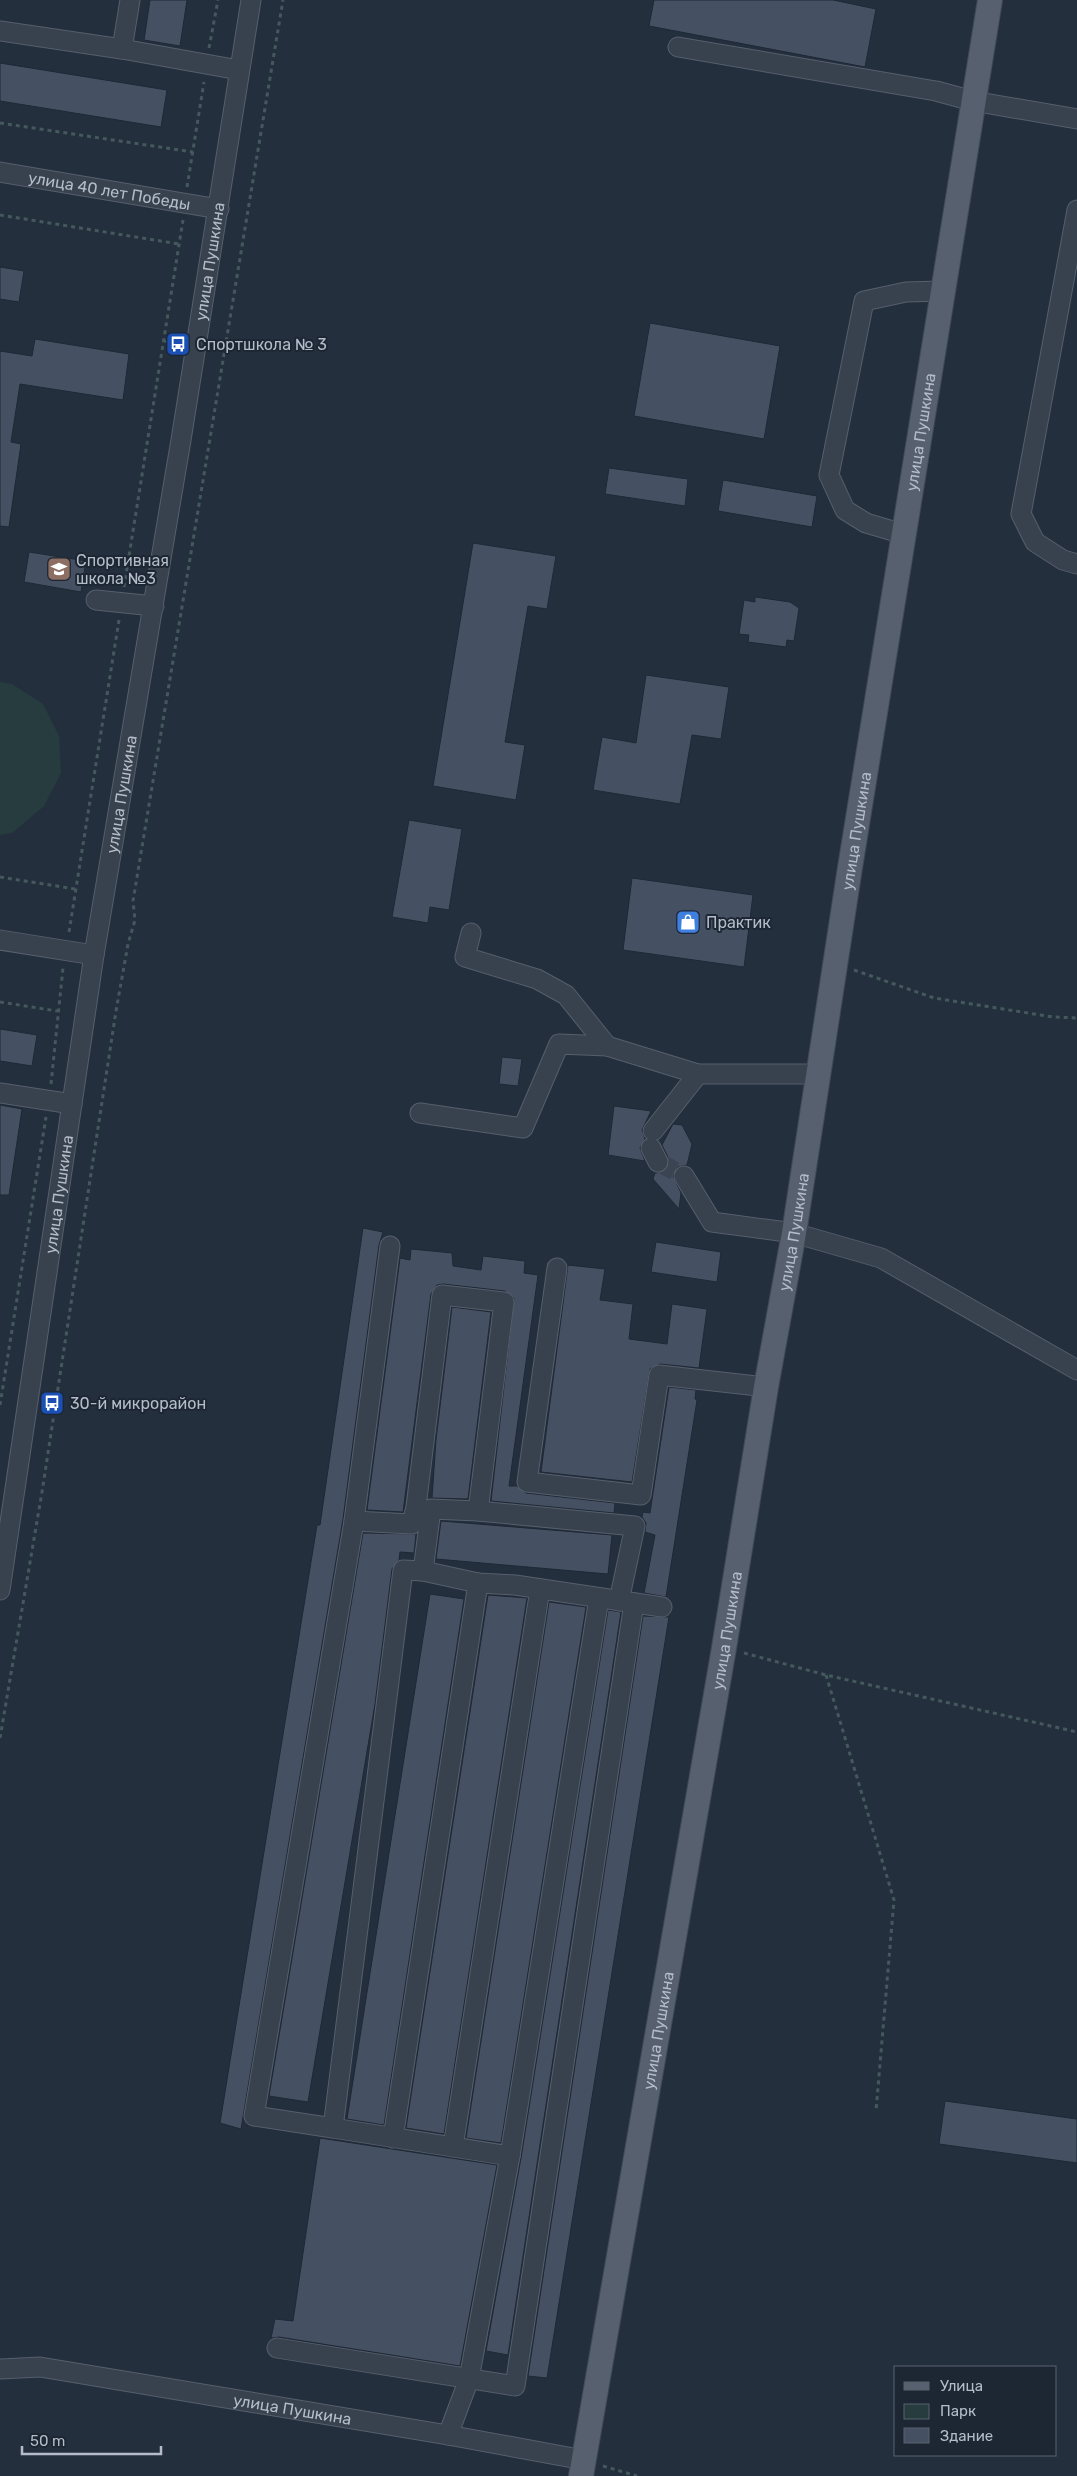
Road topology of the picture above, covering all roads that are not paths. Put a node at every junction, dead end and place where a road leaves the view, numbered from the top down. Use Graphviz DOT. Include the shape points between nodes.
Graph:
graph roads {
  1 [pos="130,0"];
  2 [pos="251,0"];
  3 [pos="990,0"];
  4 [pos="0,31"];
  5 [pos="678,47"];
  6 [pos="122,48"];
  7 [pos="239,70"];
  8 [pos="973,102"];
  9 [pos="1077,118"];
  10 [pos="0,172"];
  11 [pos="218,209"];
  12 [pos="1077,210"];
  13 [pos="942,291"];
  14 [pos="903,534"];
  15 [pos="1077,564"];
  16 [pos="96,600"];
  17 [pos="154,606"];
  18 [pos="471,933"];
  19 [pos="0,940"];
  20 [pos="94,955"];
  21 [pos="607,1046"];
  22 [pos="698,1074"];
  23 [pos="817,1074"];
  24 [pos="0,1093"];
  25 [pos="72,1104"];
  26 [pos="420,1113"];
  27 [pos="654,1147"];
  28 [pos="684,1176"];
  29 [pos="794,1233"];
  30 [pos="390,1246"];
  31 [pos="557,1268"];
  32 [pos="1077,1370"];
  33 [pos="766,1387"];
  34 [pos="641,1495"];
  35 [pos="424,1508"];
  36 [pos="478,1511"];
  37 [pos="354,1521"];
  38 [pos="634,1526"];
  39 [pos="423,1571"];
  40 [pos="478,1583"];
  41 [pos="540,1589"];
  42 [pos="0,1590"];
  43 [pos="599,1598"];
  44 [pos="626,1602"];
  45 [pos="662,1607"];
  46 [pos="332,2128"];
  47 [pos="393,2138"];
  48 [pos="454,2147"];
  49 [pos="510,2156"];
  50 [pos="277,2348"];
  51 [pos="0,2369"];
  52 [pos="469,2379"];
  53 [pos="448,2435"];
  54 [pos="582,2468"];
  1 -- 6 [label="street"];
  2 -- 7 [label="street, улица Пушкина"];
  3 -- 8 [label="main road, улица Пушкина"];
  4 -- 6 [label="street"];
  5 -- 8 [label="street" via="936,91"];
  6 -- 7 [label="street"];
  7 -- 11 [label="street, улица Пушкина"];
  8 -- 9 [label="street"];
  8 -- 13 [label="main road, улица Пушкина"];
  10 -- 11 [label="street, улица 40 лет Победы"];
  11 -- 17 [label="street, улица Пушкина"];
  12 -- 15 [label="street" via="1021,514 1035,542 1063,560"];
  13 -- 14 [label="main road, улица Пушкина"];
  13 -- 14 [label="street" via="906,292 864,301 829,475 845,510 866,523"];
  14 -- 23 [label="main road, улица Пушкина"];
  16 -- 17 [label="street"];
  17 -- 20 [label="street, улица Пушкина"];
  18 -- 21 [label="street" via="465,957 537,979 566,995"];
  19 -- 20 [label="street"];
  20 -- 25 [label="street, улица Пушкина"];
  21 -- 22 [label="street"];
  21 -- 26 [label="street" via="559,1044 523,1128"];
  22 -- 23 [label="street"];
  22 -- 27 [label="street"];
  23 -- 29 [label="main road, улица Пушкина"];
  24 -- 25 [label="street"];
  25 -- 42 [label="street, улица Пушкина"];
  28 -- 29 [label="street" via="712,1222"];
  29 -- 32 [label="street" via="881,1258"];
  29 -- 33 [label="main road, улица Пушкина"];
  30 -- 37 [label="street"];
  31 -- 34 [label="street" via="527,1482"];
  33 -- 34 [label="street" via="659,1375"];
  33 -- 54 [label="main road, улица Пушкина"];
  34 -- 38 [label="street"];
  35 -- 36 [label="street"];
  35 -- 36 [label="street" via="442,1295 504,1302"];
  35 -- 37 [label="street" via="412,1524"];
  35 -- 39 [label="street"];
  36 -- 38 [label="street"];
  37 -- 46 [label="street" via="254,2116"];
  38 -- 44 [label="street"];
  39 -- 40 [label="street"];
  39 -- 46 [label="street" via="403,1570"];
  40 -- 41 [label="street"];
  40 -- 47 [label="street"];
  41 -- 43 [label="street"];
  41 -- 48 [label="street"];
  43 -- 44 [label="street"];
  43 -- 49 [label="street"];
  44 -- 45 [label="street"];
  44 -- 52 [label="street" via="515,2386"];
  46 -- 47 [label="street"];
  47 -- 48 [label="street"];
  48 -- 49 [label="street"];
  49 -- 52 [label="street"];
  50 -- 52 [label="street"];
  51 -- 53 [label="street, улица Пушкина" via="40,2367"];
  52 -- 53 [label="street"];
  53 -- 54 [label="street, улица Пушкина"];
}
